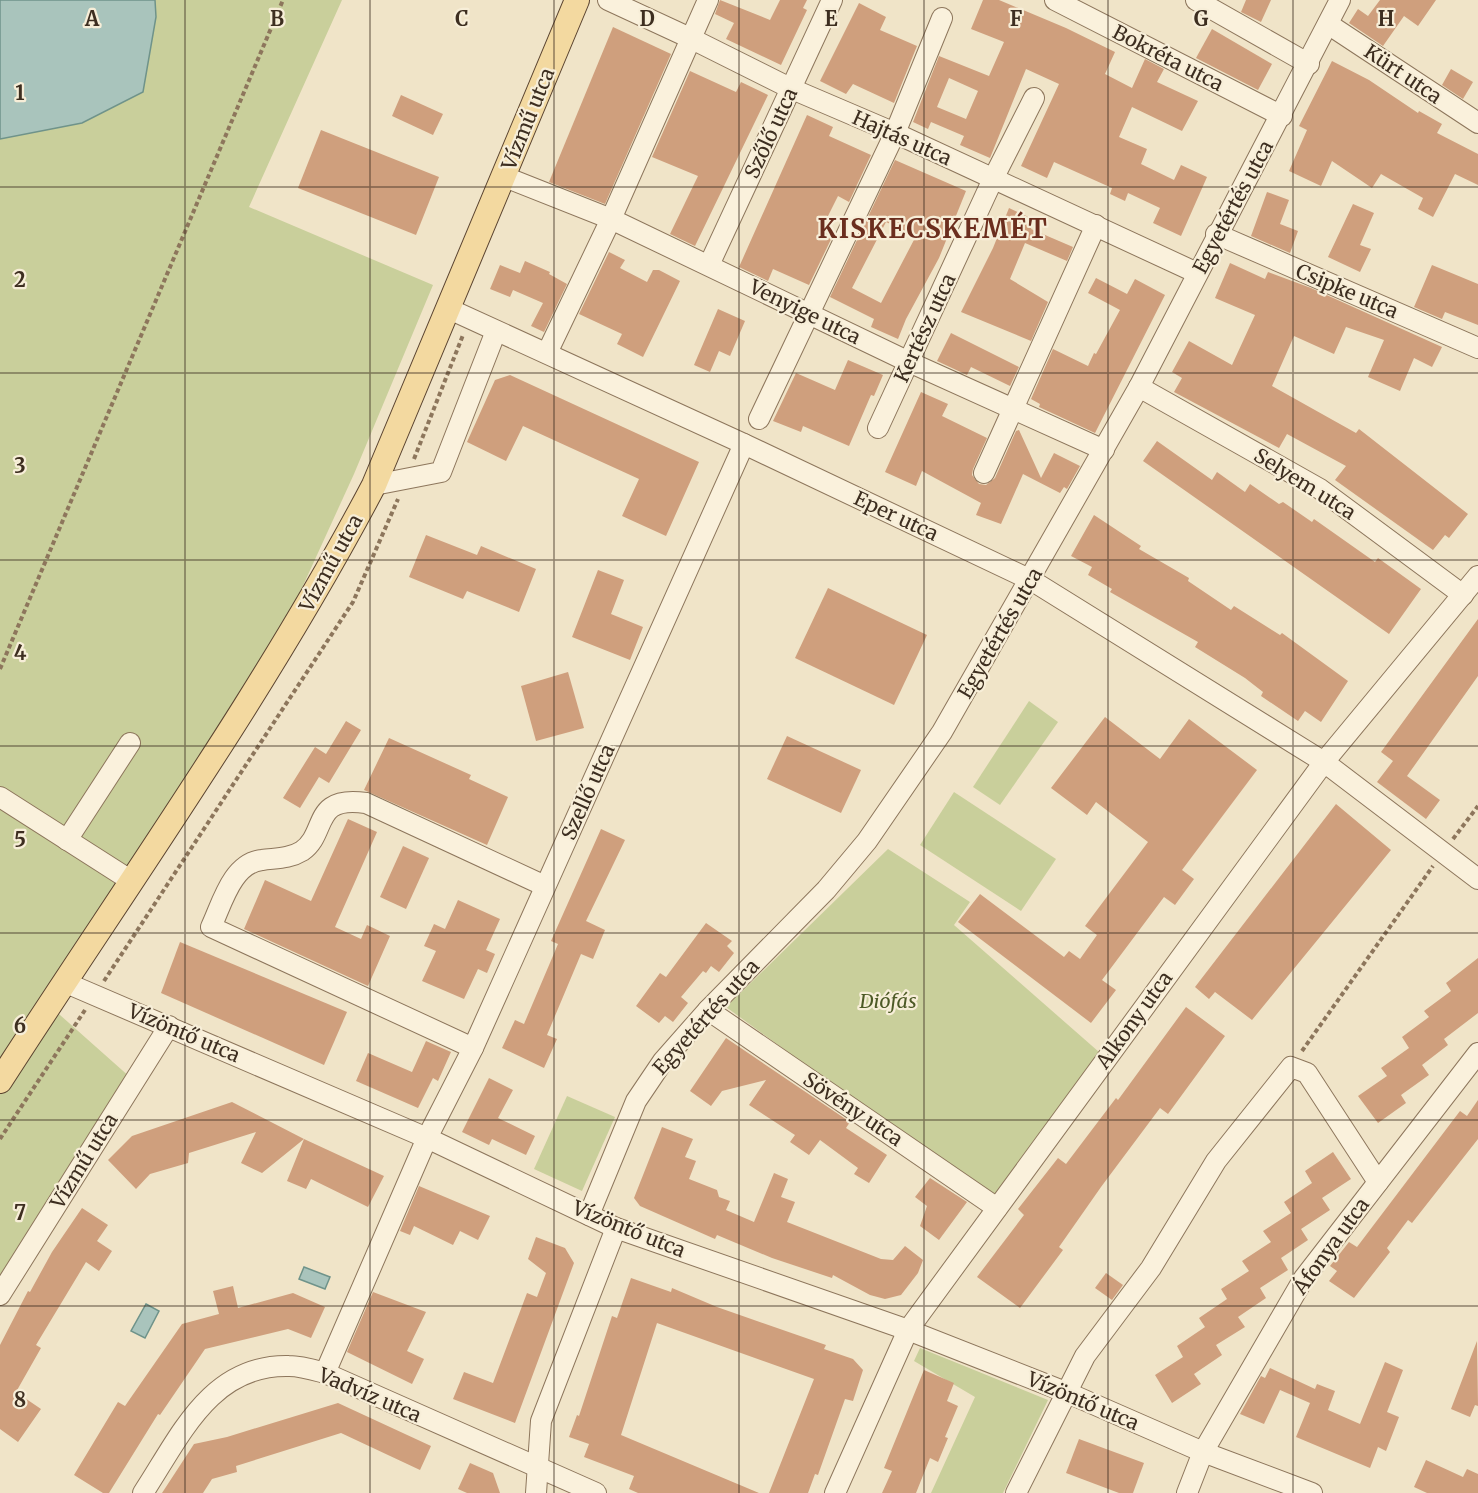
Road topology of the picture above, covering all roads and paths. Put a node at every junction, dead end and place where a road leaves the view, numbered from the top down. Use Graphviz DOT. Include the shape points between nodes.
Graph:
graph roads {
  1 [pos="283,0"];
  2 [pos="577,0"];
  3 [pos="608,0"];
  4 [pos="708,0"];
  5 [pos="832,0"];
  6 [pos="1055,0"];
  7 [pos="1197,0"];
  8 [pos="1340,0"];
  9 [pos="942,18"];
  10 [pos="1328,24"];
  11 [pos="690,38"];
  12 [pos="1309,64"];
  13 [pos="792,89"];
  14 [pos="1034,98"];
  15 [pos="1282,116"];
  16 [pos="1478,123"];
  17 [pos="895,133"];
  18 [pos="505,177"];
  19 [pos="993,179"];
  20 [pos="611,219"];
  21 [pos="1096,225"];
  22 [pos="1216,234"];
  23 [pos="709,265"];
  24 [pos="1197,273"];
  25 [pos="447,308"];
  26 [pos="809,315"];
  27 [pos="496,331"];
  28 [pos="1478,348"];
  29 [pos="547,353"];
  30 [pos="909,362"];
  31 [pos="1139,387"];
  32 [pos="1011,408"];
  33 [pos="759,419"];
  34 [pos="878,428"];
  35 [pos="744,444"];
  36 [pos="1104,450"];
  37 [pos="984,472"];
  38 [pos="374,485"];
  39 [pos="1478,576"];
  40 [pos="1031,580"];
  41 [pos="1463,595"];
  42 [pos="0,669"];
  43 [pos="130,743"];
  44 [pos="1324,762"];
  45 [pos="0,796"];
  46 [pos="1478,806"];
  47 [pos="67,840"];
  48 [pos="1443,852"];
  49 [pos="1478,879"];
  50 [pos="130,880"];
  51 [pos="545,886"];
  52 [pos="64,982"];
  53 [pos="708,1010"];
  54 [pos="169,1026"];
  55 [pos="473,1048"];
  56 [pos="1478,1053"];
  57 [pos="1299,1070"];
  58 [pos="0,1081"];
  59 [pos="427,1138"];
  60 [pos="1378,1182"];
  61 [pos="997,1208"];
  62 [pos="589,1215"];
  63 [pos="616,1228"];
  64 [pos="0,1295"];
  65 [pos="908,1330"];
  66 [pos="325,1373"];
  67 [pos="1068,1393"];
  68 [pos="1203,1452"];
  69 [pos="538,1468"];
  70 [pos="142,1493"];
  71 [pos="536,1493"];
  72 [pos="596,1493"];
  73 [pos="835,1493"];
  74 [pos="1017,1493"];
  75 [pos="1186,1493"];
  76 [pos="1312,1493"];
  1 -- 42 [label="path"];
  2 -- 18 [label="main road, Vízmű utca"];
  3 -- 11 [label="street, Hajtás utca"];
  4 -- 11 [label="street"];
  5 -- 13 [label="street, Szőlő utca"];
  6 -- 15 [label="street, Bokréta utca"];
  7 -- 12 [label="street"];
  8 -- 10 [label="street, Egyetértés utca"];
  9 -- 17 [label="street"];
  10 -- 12 [label="street, Egyetértés utca"];
  10 -- 16 [label="street, Kürt utca"];
  11 -- 13 [label="street, Hajtás utca"];
  11 -- 20 [label="street"];
  12 -- 15 [label="street, Egyetértés utca"];
  13 -- 17 [label="street, Hajtás utca"];
  13 -- 23 [label="street, Szőlő utca"];
  14 -- 19 [label="street, Kertész utca"];
  15 -- 22 [label="street, Egyetértés utca"];
  17 -- 19 [label="street, Hajtás utca"];
  17 -- 26 [label="street"];
  18 -- 20 [label="street, Venyige utca"];
  18 -- 25 [label="main road, Vízmű utca"];
  19 -- 21 [label="street, Hajtás utca"];
  19 -- 30 [label="street, Kertész utca"];
  20 -- 23 [label="street, Venyige utca"];
  20 -- 29 [label="street"];
  21 -- 24 [label="street, Hajtás utca"];
  21 -- 32 [label="street"];
  22 -- 24 [label="street, Egyetértés utca"];
  22 -- 28 [label="street, Csipke utca"];
  23 -- 26 [label="street, Venyige utca"];
  24 -- 31 [label="street, Egyetértés utca"];
  25 -- 27 [label="street, Eper utca"];
  25 -- 38 [label="main road, Vízmű utca"];
  26 -- 30 [label="street, Venyige utca"];
  26 -- 33 [label="street"];
  27 -- 29 [label="street, Eper utca"];
  27 -- 38 [label="street" via="441,472"];
  29 -- 35 [label="street, Eper utca"];
  30 -- 32 [label="street, Venyige utca"];
  30 -- 34 [label="street, Kertész utca"];
  31 -- 36 [label="street, Egyetértés utca"];
  31 -- 41 [label="street, Selyem utca" via="1320,489"];
  32 -- 36 [label="street, Venyige utca"];
  32 -- 37 [label="street"];
  35 -- 40 [label="street, Eper utca"];
  35 -- 51 [label="street, Szellő utca"];
  36 -- 40 [label="street, Egyetértés utca"];
  38 -- 50 [label="main road, Vízmű utca" via="280,653"];
  39 -- 41 [label="street, Alkony utca"];
  40 -- 44 [label="street, Eper utca" via="1167,674"];
  40 -- 53 [label="street, Egyetértés utca" via="942,732 867,842 826,890"];
  41 -- 44 [label="street, Alkony utca"];
  43 -- 47 [label="street"];
  44 -- 48 [label="street, Eper utca"];
  44 -- 61 [label="street, Alkony utca"];
  45 -- 47 [label="street"];
  46 -- 48 [label="path"];
  47 -- 50 [label="street"];
  48 -- 49 [label="street, Eper utca"];
  48 -- 57 [label="path"];
  50 -- 52 [label="main road, Vízmű utca"];
  51 -- 55 [label="street, Szellő utca"];
  51 -- 55 [label="street" via="366,803 353,801 324,814 302,851 282,859 255,860 240,870 211,927"];
  52 -- 54 [label="street, Vízöntő utca"];
  52 -- 58 [label="main road, Vízmű utca"];
  53 -- 61 [label="street, Sövény utca"];
  53 -- 62 [label="street, Egyetértés utca" via="663,1061 636,1101"];
  54 -- 59 [label="street, Vízöntő utca"];
  54 -- 64 [label="street, Vízmű utca"];
  55 -- 59 [label="street, Szellő utca"];
  56 -- 60 [label="street, Áfonya utca"];
  57 -- 60 [label="street"];
  57 -- 67 [label="street" via="1216,1161 1151,1268 1085,1356"];
  59 -- 62 [label="street, Vízöntő utca"];
  59 -- 66 [label="street, Szellő utca"];
  60 -- 68 [label="street, Áfonya utca" via="1304,1278"];
  61 -- 65 [label="street, Alkony utca"];
  62 -- 63 [label="street, Vízöntő utca"];
  63 -- 65 [label="street, Vízöntő utca"];
  63 -- 69 [label="street" via="541,1420"];
  65 -- 67 [label="street, Vízöntő utca"];
  65 -- 73 [label="street, Alkony utca"];
  66 -- 69 [label="street, Vadvíz utca"];
  66 -- 70 [label="street, Vadvíz utca" via="290,1365 258,1368 229,1381 204,1400"];
  67 -- 68 [label="street, Vízöntő utca"];
  67 -- 74 [label="street"];
  68 -- 75 [label="street, Áfonya utca"];
  68 -- 76 [label="street, Vízöntő utca"];
  69 -- 71 [label="street"];
  69 -- 72 [label="street, Vadvíz utca"];
}
